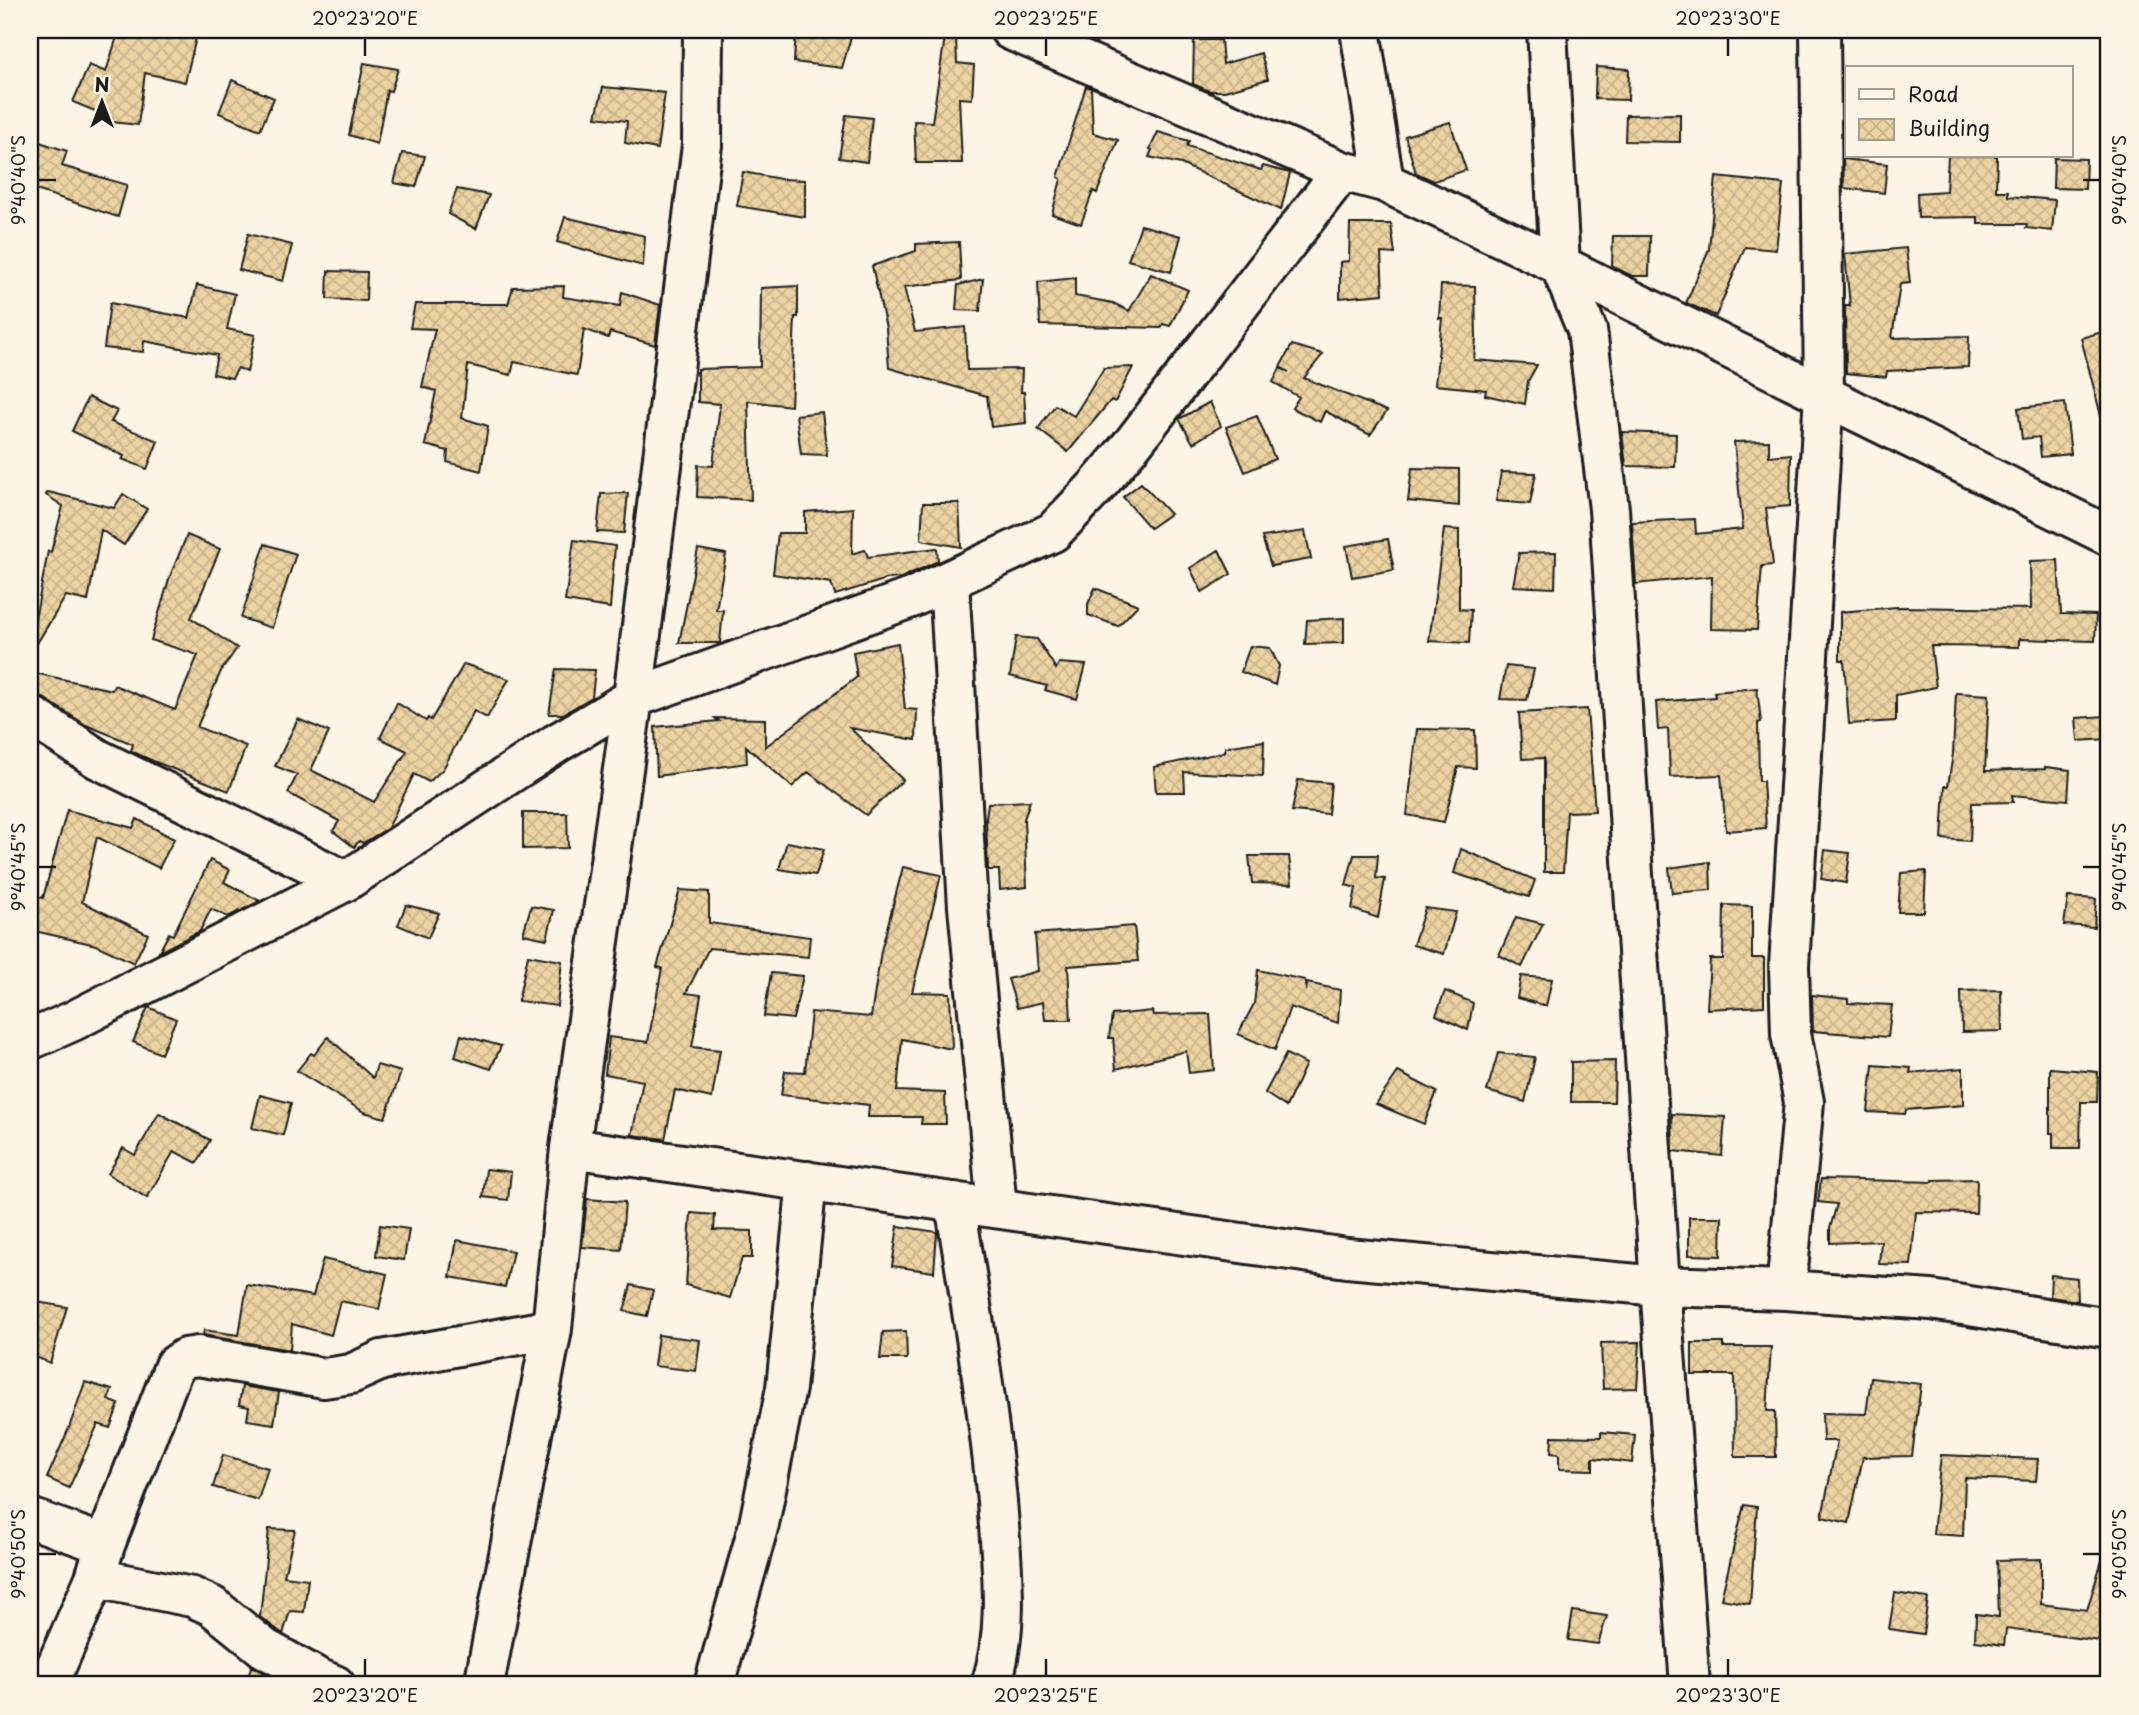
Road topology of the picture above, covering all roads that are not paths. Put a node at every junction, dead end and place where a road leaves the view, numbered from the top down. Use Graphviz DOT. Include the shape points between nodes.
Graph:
graph roads {
  1 [pos="703,30"];
  2 [pos="1010,30"];
  3 [pos="1360,30"];
  4 [pos="1547,30"];
  5 [pos="1820,30"];
  6 [pos="1342,171"];
  7 [pos="1384,182"];
  8 [pos="1560,265"];
  9 [pos="1824,394"];
  10 [pos="2109,536"];
  11 [pos="949,581"];
  12 [pos="633,698"];
  13 [pos="30,715"];
  14 [pos="346,881"];
  15 [pos="30,1040"];
  16 [pos="570,1148"];
  17 [pos="807,1181"];
  18 [pos="955,1202"];
  19 [pos="997,1208"];
  20 [pos="1660,1286"];
  21 [pos="1786,1290"];
  22 [pos="2109,1328"];
  23 [pos="552,1329"];
  24 [pos="30,1518"];
  25 [pos="100,1562"];
  26 [pos="48,1685"];
  27 [pos="335,1685"];
  28 [pos="484,1685"];
  29 [pos="714,1685"];
  30 [pos="991,1685"];
  31 [pos="1690,1685"];
  1 -- 12 [label="street" via="702,145"];
  2 -- 6 [label="street"];
  3 -- 7 [label="street"];
  4 -- 8 [label="street"];
  5 -- 9 [label="street"];
  6 -- 7 [label="street"];
  6 -- 11 [label="street" via="1134,442 1053,533"];
  7 -- 8 [label="street"];
  8 -- 9 [label="street"];
  8 -- 20 [label="street" via="1587,330 1609,509"];
  9 -- 10 [label="street"];
  9 -- 21 [label="street" via="1789,966 1791,1034 1804,1102"];
  11 -- 12 [label="street"];
  11 -- 19 [label="street" via="968,907"];
  12 -- 14 [label="street"];
  12 -- 16 [label="street"];
  13 -- 14 [label="street" via="98,759"];
  14 -- 15 [label="street"];
  16 -- 17 [label="street"];
  16 -- 23 [label="street"];
  17 -- 18 [label="street"];
  17 -- 29 [label="street" via="786,1388 759,1524"];
  18 -- 19 [label="street"];
  18 -- 30 [label="street" via="995,1474 1004,1596"];
  19 -- 20 [label="street" via="1347,1258"];
  20 -- 21 [label="street"];
  20 -- 31 [label="street"];
  21 -- 22 [label="street" via="1931,1300"];
  23 -- 25 [label="street" via="382,1360 351,1374 324,1378 198,1356 185,1358 174,1366"];
  23 -- 28 [label="street"];
  24 -- 25 [label="street"];
  25 -- 26 [label="street"];
  25 -- 27 [label="street" via="212,1606 264,1648"];
}
